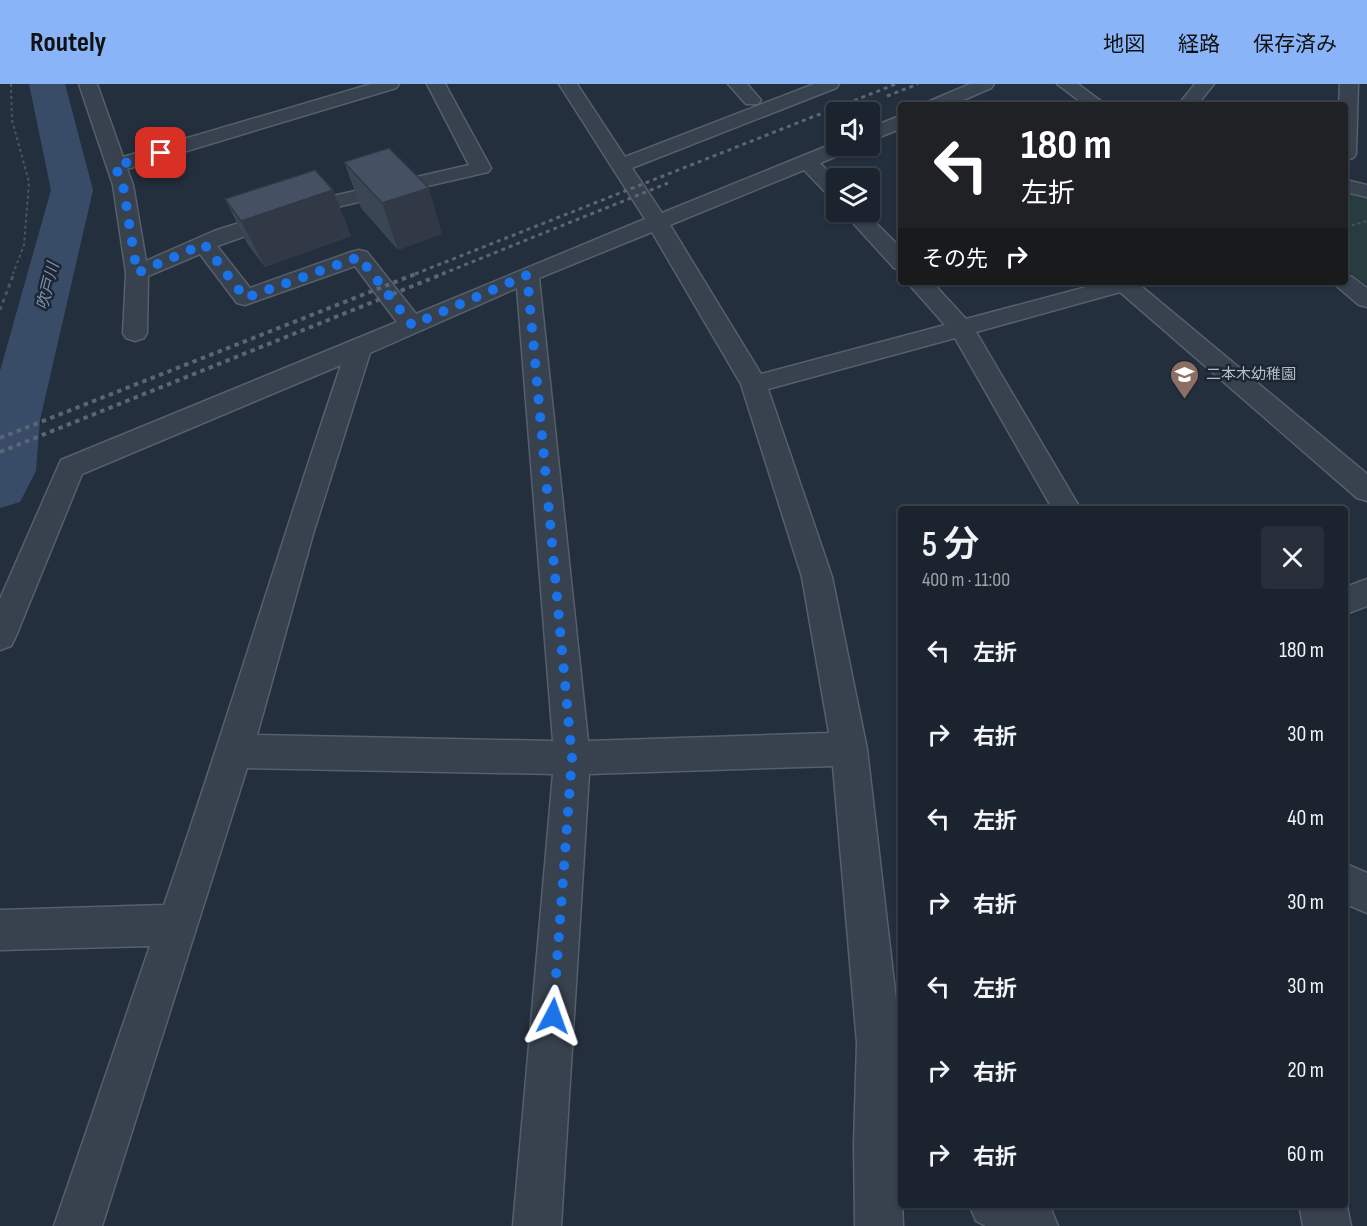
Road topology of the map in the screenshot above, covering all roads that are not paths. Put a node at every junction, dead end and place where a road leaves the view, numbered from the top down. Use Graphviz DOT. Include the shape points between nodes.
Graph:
graph roads {
  1 [pos="88,84"];
  2 [pos="390,84"];
  3 [pos="436,84"];
  4 [pos="568,84"];
  5 [pos="737,84"];
  6 [pos="830,84"];
  7 [pos="943,84"];
  8 [pos="985,84"];
  9 [pos="1066,84"];
  10 [pos="1205,84"];
  11 [pos="1349,84"];
  12 [pos="960,94"];
  13 [pos="752,100"];
  14 [pos="943,102"];
  15 [pos="1093,102"];
  16 [pos="1190,102"];
  17 [pos="1348,107"];
  18 [pos="898,123"];
  19 [pos="880,131"];
  20 [pos="826,154"];
  21 [pos="808,162"];
  22 [pos="621,165"];
  23 [pos="115,166"];
  24 [pos="826,181"];
  25 [pos="1348,186"];
  26 [pos="1367,191"];
  27 [pos="863,222"];
  28 [pos="658,223"];
  29 [pos="204,244"];
  30 [pos="898,259"];
  31 [pos="137,273"];
  32 [pos="527,275"];
  33 [pos="922,285"];
  34 [pos="1120,285"];
  35 [pos="1129,285"];
  36 [pos="1348,285"];
  37 [pos="1367,300"];
  38 [pos="412,325"];
  39 [pos="962,329"];
  40 [pos="135,333"];
  41 [pos="359,348"];
  42 [pos="754,384"];
  43 [pos="1367,490"];
  44 [pos="1065,506"];
  45 [pos="1367,592"];
  46 [pos="1348,599"];
  47 [pos="0,636"];
  48 [pos="849,749"];
  49 [pos="235,751"];
  50 [pos="572,758"];
  51 [pos="1348,885"];
  52 [pos="1367,893"];
  53 [pos="177,925"];
  54 [pos="0,930"];
  55 [pos="889,1151"];
  56 [pos="1000,1208"];
  57 [pos="1324,1208"];
  58 [pos="78,1226"];
  59 [pos="537,1226"];
  60 [pos="879,1226"];
  61 [pos="1034,1226"];
  62 [pos="1327,1226"];
  1 -- 23 [label="street"];
  2 -- 23 [label="street"];
  3 -- 29 [label="street" via="481,168 305,208"];
  4 -- 22 [label="street"];
  5 -- 13 [label="street"];
  6 -- 22 [label="street"];
  7 -- 12 [label="street"];
  8 -- 12 [label="street"];
  9 -- 15 [label="street"];
  10 -- 16 [label="street"];
  11 -- 17 [label="street"];
  12 -- 14 [label="street"];
  18 -- 19 [label="street"];
  20 -- 21 [label="street"];
  21 -- 24 [label="street"];
  21 -- 28 [label="street"];
  22 -- 28 [label="street"];
  23 -- 31 [label="street" via="123,185"];
  25 -- 26 [label="street"];
  27 -- 30 [label="street"];
  28 -- 32 [label="street"];
  28 -- 42 [label="street"];
  29 -- 31 [label="street"];
  29 -- 38 [label="street" via="245,298 359,257"];
  31 -- 40 [label="street"];
  32 -- 38 [label="street"];
  32 -- 50 [label="street"];
  33 -- 39 [label="street"];
  34 -- 39 [label="street"];
  35 -- 43 [label="street"];
  36 -- 37 [label="street"];
  38 -- 41 [label="street"];
  39 -- 42 [label="street"];
  39 -- 44 [label="street"];
  41 -- 47 [label="street" via="70,467"];
  41 -- 49 [label="street" via="298,534"];
  42 -- 48 [label="street" via="817,577"];
  45 -- 46 [label="street"];
  48 -- 50 [label="street"];
  48 -- 55 [label="street"];
  49 -- 50 [label="street"];
  49 -- 53 [label="street"];
  50 -- 59 [label="street"];
  51 -- 52 [label="street"];
  53 -- 54 [label="street"];
  53 -- 58 [label="street"];
  55 -- 60 [label="street"];
  56 -- 61 [label="street"];
  57 -- 62 [label="street"];
}
